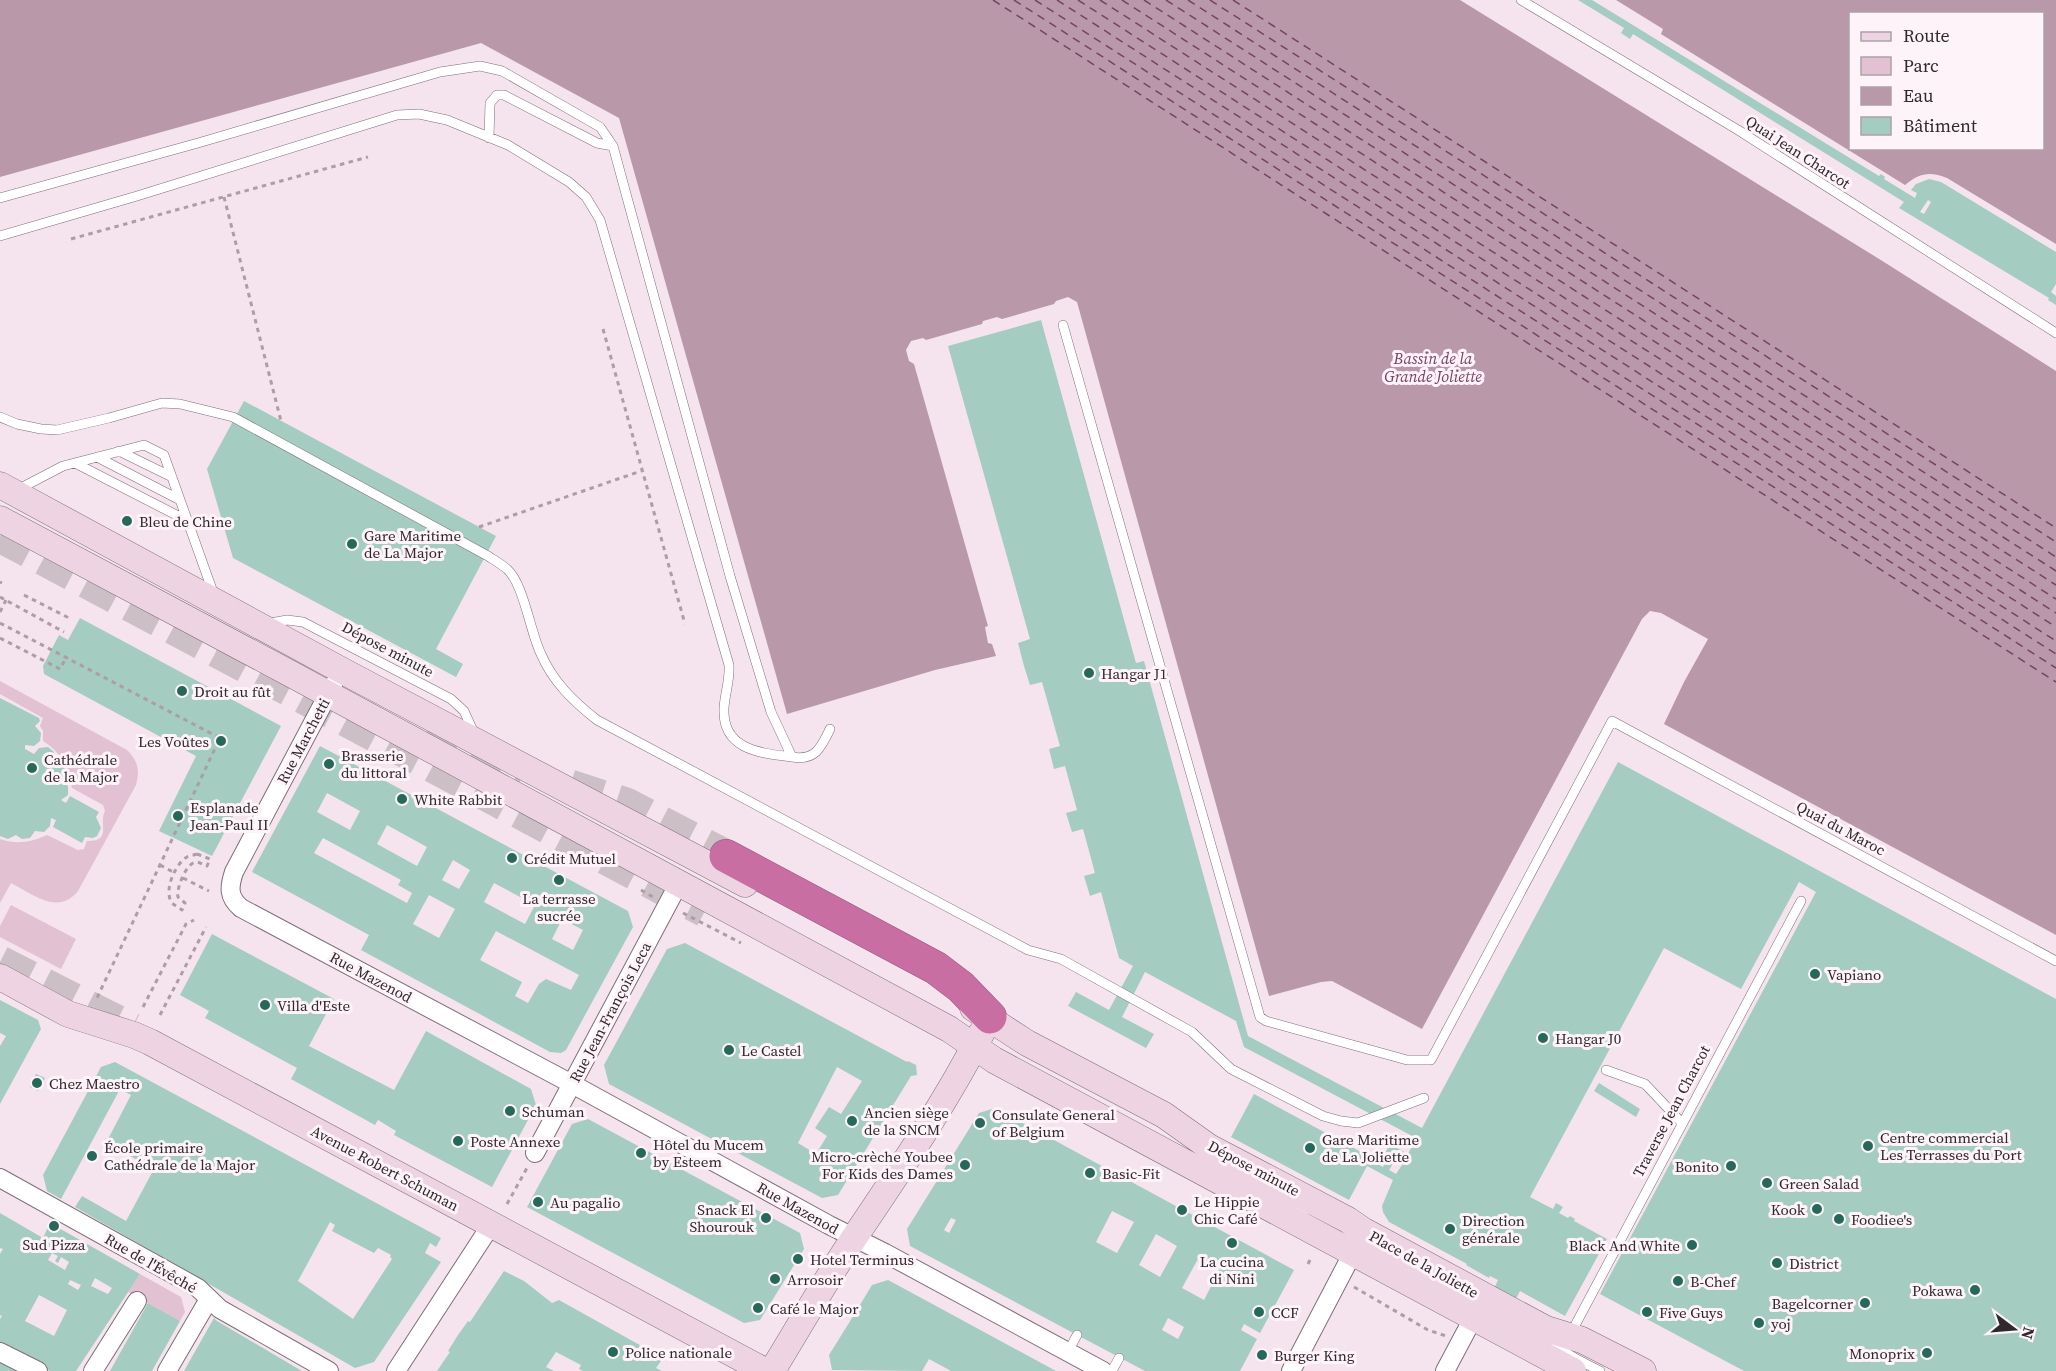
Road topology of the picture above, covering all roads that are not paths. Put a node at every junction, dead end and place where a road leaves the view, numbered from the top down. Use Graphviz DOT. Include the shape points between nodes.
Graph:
graph roads {
  1 [pos="1521,0"];
  2 [pos="489,138"];
  3 [pos="613,146"];
  4 [pos="0,198"];
  5 [pos="0,236"];
  6 [pos="1063,325"];
  7 [pos="2056,333"];
  8 [pos="0,417"];
  9 [pos="119,451"];
  10 [pos="96,457"];
  11 [pos="75,463"];
  12 [pos="172,477"];
  13 [pos="6,488"];
  14 [pos="180,500"];
  15 [pos="0,519"];
  16 [pos="188,520"];
  17 [pos="217,603"];
  18 [pos="259,625"];
  19 [pos="341,670"];
  20 [pos="328,694"];
  21 [pos="830,729"];
  22 [pos="478,743"];
  23 [pos="792,758"];
  24 [pos="726,856"];
  25 [pos="679,883"];
  26 [pos="1801,901"];
  27 [pos="241,908"];
  28 [pos="2056,961"];
  29 [pos="0,977"];
  30 [pos="990,1017"];
  31 [pos="974,1047"];
  32 [pos="1606,1070"];
  33 [pos="572,1084"];
  34 [pos="1424,1098"];
  35 [pos="1682,1123"];
  36 [pos="535,1154"];
  37 [pos="1223,1169"];
  38 [pos="0,1178"];
  39 [pos="1319,1204"];
  40 [pos="491,1225"];
  41 [pos="854,1238"];
  42 [pos="1359,1241"];
  43 [pos="209,1299"];
  44 [pos="137,1301"];
  45 [pos="1479,1307"];
  46 [pos="1558,1333"];
  47 [pos="1077,1335"];
  48 [pos="0,1352"];
  49 [pos="1068,1352"];
  50 [pos="1119,1358"];
  51 [pos="38,1371"];
  52 [pos="93,1371"];
  53 [pos="167,1371"];
  54 [pos="328,1371"];
  55 [pos="396,1371"];
  56 [pos="765,1371"];
  57 [pos="772,1371"];
  58 [pos="1103,1371"];
  59 [pos="1112,1371"];
  60 [pos="1291,1371"];
  61 [pos="1445,1371"];
  62 [pos="1573,1371"];
  63 [pos="1600,1371"];
  64 [pos="1643,1371"];
  1 -- 7 [label="lane, Quai Jean Charcot" via="1738,130"];
  2 -- 3 [label="lane" via="490,103 497,95 504,95 597,142"];
  2 -- 5 [label="lane" via="447,120 419,114 397,115"];
  2 -- 23 [label="lane" via="508,145 569,182 586,196 600,220 729,665 724,721 731,736 744,747"];
  3 -- 4 [label="lane" via="600,127 502,71 480,66 440,72"];
  3 -- 23 [label="lane" via="730,576 771,712"];
  6 -- 28 [label="lane, Quai du Maroc" via="1260,1017 1266,1021 1407,1060 1431,1060 1612,721"];
  8 -- 34 [label="lane" via="17,424 57,430 162,404 180,404 233,417 507,569 521,595 542,656 570,699 597,720 1028,950 1060,959 1192,1032 1231,1069 1323,1116 1358,1123"];
  9 -- 10 [label="lane"];
  9 -- 12 [label="lane"];
  9 -- 12 [label="lane" via="144,445 164,455"];
  10 -- 11 [label="lane"];
  10 -- 14 [label="lane"];
  11 -- 13 [label="lane"];
  11 -- 16 [label="lane"];
  12 -- 14 [label="lane"];
  13 -- 17 [label="street"];
  14 -- 16 [label="lane"];
  15 -- 20 [label="street"];
  16 -- 17 [label="lane"];
  17 -- 18 [label="street"];
  18 -- 19 [label="street"];
  18 -- 22 [label="lane, Dépose minute" via="287,620 303,622 451,699 464,711"];
  19 -- 20 [label="street, Rue Marchetti"];
  19 -- 22 [label="street"];
  20 -- 25 [label="street"];
  20 -- 27 [label="street, Rue Marchetti" via="234,872 231,897"];
  21 -- 23 [label="lane" via="812,755"];
  22 -- 30 [label="street"];
  24 -- 30 [label="highway" via="936,968"];
  25 -- 31 [label="street" via="949,1029"];
  25 -- 33 [label="street, Rue Jean-François Leca"];
  26 -- 35 [label="lane, Traverse Jean Charcot"];
  27 -- 33 [label="street, Rue Mazenod"];
  29 -- 40 [label="street, Avenue Robert Schuman" via="68,1014 150,1042"];
  30 -- 31 [label="street"];
  30 -- 39 [label="street" via="1027,1043 1164,1115 1191,1140"];
  31 -- 41 [label="street"];
  31 -- 42 [label="street"];
  32 -- 35 [label="lane" via="1645,1084"];
  33 -- 36 [label="street, Rue Jean-François Leca"];
  33 -- 41 [label="street, Rue Mazenod"];
  35 -- 46 [label="lane, Traverse Jean Charcot"];
  37 -- 39 [label="lane, Dépose minute" via="1302,1211"];
  38 -- 43 [label="street, Rue de l'Évêché" via="198,1288"];
  39 -- 42 [label="street" via="1348,1220"];
  40 -- 55 [label="street"];
  40 -- 56 [label="street, Avenue Robert Schuman"];
  41 -- 49 [label="street, Rue Mazenod"];
  41 -- 57 [label="street"];
  42 -- 45 [label="street, Place de la Joliette"];
  42 -- 60 [label="street, Place de la Joliette"];
  43 -- 53 [label="street"];
  43 -- 54 [label="street, Rue de l'Évêché" via="219,1309"];
  44 -- 52 [label="street"];
  45 -- 46 [label="street"];
  45 -- 61 [label="street, Place de la Joliette"];
  45 -- 62 [label="street"];
  46 -- 63 [label="lane" via="1555,1343"];
  46 -- 64 [label="street"];
  47 -- 49 [label="lane"];
  48 -- 51 [label="street"];
  49 -- 58 [label="street, Rue Mazenod"];
  50 -- 59 [label="lane"];
}
